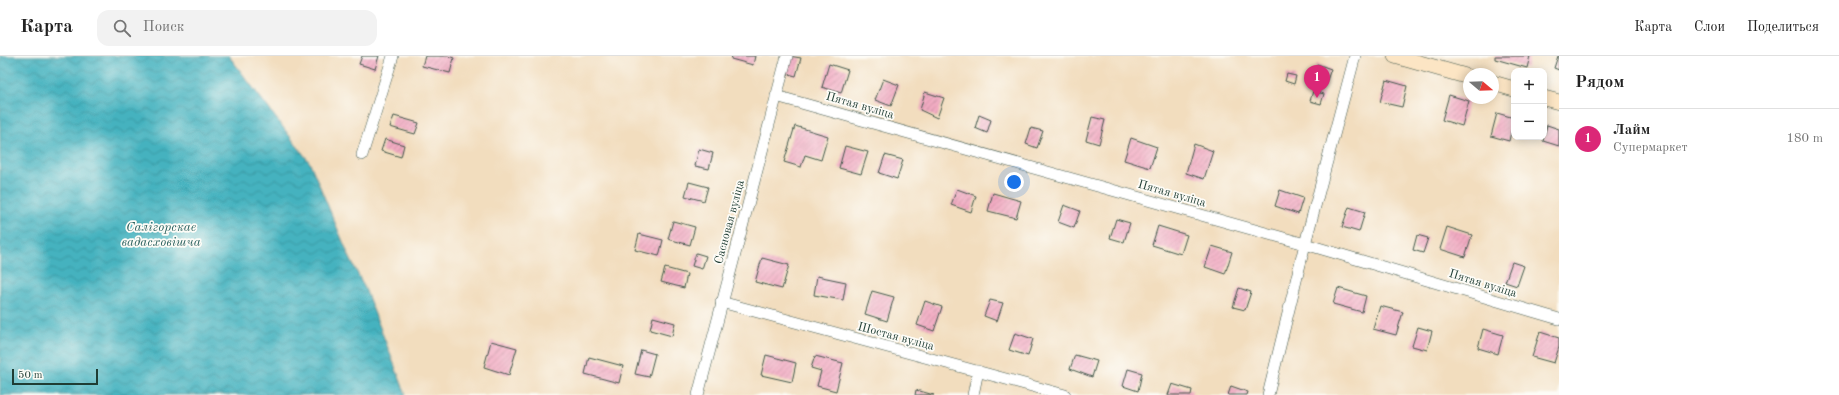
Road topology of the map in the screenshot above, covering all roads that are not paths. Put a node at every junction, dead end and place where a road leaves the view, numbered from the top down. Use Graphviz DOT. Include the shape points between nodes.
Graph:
graph roads {
  1 [pos="393,56"];
  2 [pos="787,56"];
  3 [pos="1355,56"];
  4 [pos="1395,56"];
  5 [pos="1463,75"];
  6 [pos="1499,85"];
  7 [pos="1511,88"];
  8 [pos="776,96"];
  9 [pos="1547,99"];
  10 [pos="1559,102"];
  11 [pos="362,155"];
  12 [pos="1305,244"];
  13 [pos="721,302"];
  14 [pos="1559,319"];
  15 [pos="978,371"];
  16 [pos="698,395"];
  17 [pos="972,395"];
  18 [pos="1065,395"];
  19 [pos="1268,395"];
  1 -- 11 [label="street"];
  2 -- 8 [label="street, Сасновая вуліца"];
  3 -- 12 [label="street"];
  4 -- 5 [label="street"];
  6 -- 7 [label="street"];
  8 -- 12 [label="street, Пятая вуліца"];
  8 -- 13 [label="street, Сасновая вуліца"];
  9 -- 10 [label="street"];
  12 -- 14 [label="street, Пятая вуліца"];
  12 -- 19 [label="street"];
  13 -- 15 [label="street, Шостая вуліца"];
  13 -- 16 [label="street, Сасновая вуліца"];
  15 -- 17 [label="street"];
  15 -- 18 [label="street, Шостая вуліца"];
}
